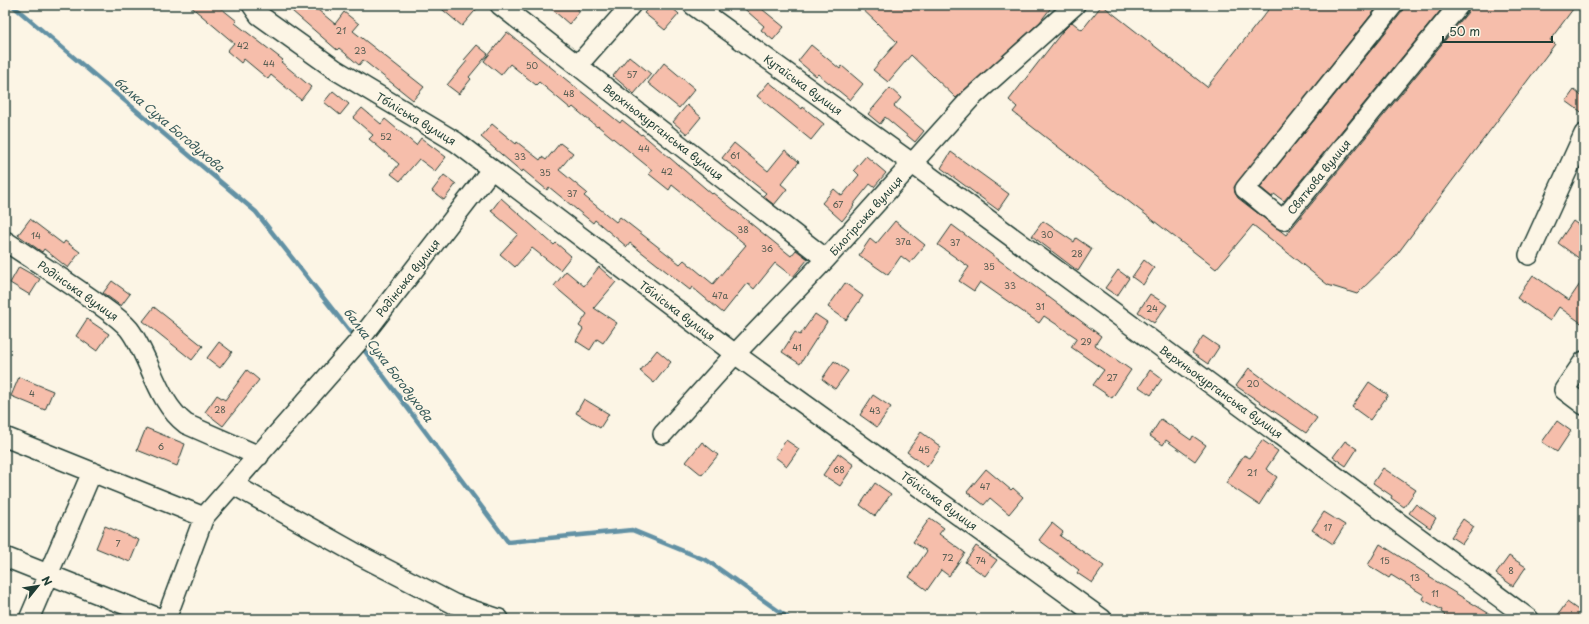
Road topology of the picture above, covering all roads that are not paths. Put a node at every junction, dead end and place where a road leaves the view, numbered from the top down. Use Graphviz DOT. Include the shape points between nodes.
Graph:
graph roads {
  1 [pos="252,5"];
  2 [pos="500,5"];
  3 [pos="631,5"];
  4 [pos="693,5"];
  5 [pos="1075,5"];
  6 [pos="1393,5"];
  7 [pos="1459,5"];
  8 [pos="578,64"];
  9 [pos="1584,134"];
  10 [pos="913,164"];
  11 [pos="491,170"];
  12 [pos="5,241"];
  13 [pos="1529,255"];
  14 [pos="826,259"];
  15 [pos="735,354"];
  16 [pos="1584,361"];
  17 [pos="1584,405"];
  18 [pos="663,434"];
  19 [pos="5,437"];
  20 [pos="259,456"];
  21 [pos="92,472"];
  22 [pos="234,485"];
  23 [pos="204,517"];
  24 [pos="5,557"];
  25 [pos="48,574"];
  26 [pos="29,619"];
  27 [pos="161,619"];
  28 [pos="166,619"];
  29 [pos="499,619"];
  30 [pos="1102,619"];
  31 [pos="1529,619"];
  1 -- 11 [label="street, Тбіліська вулиця" via="259,15 336,70 456,142"];
  2 -- 8 [label="street, Верхньокурганська вулиця"];
  3 -- 8 [label="street"];
  4 -- 10 [label="street, Кутаїська вулиця"];
  5 -- 10 [label="street, Білогірська вулиця" via="971,98"];
  6 -- 7 [label="street, Святкова вулиця" via="1245,189 1283,220"];
  8 -- 14 [label="street, Верхньокурганська вулиця"];
  9 -- 13 [label="street"];
  10 -- 14 [label="street, Білогірська вулиця"];
  10 -- 31 [label="street, Верхньокурганська вулиця"];
  11 -- 15 [label="street, Тбіліська вулиця"];
  11 -- 20 [label="street, Родінська вулиця" via="358,342"];
  12 -- 20 [label="street, Родінська вулиця" via="74,286 127,327 143,350 163,396 176,417 186,424"];
  14 -- 15 [label="street, Білогірська вулиця"];
  15 -- 18 [label="street, Білогірська вулиця"];
  15 -- 30 [label="street, Тбіліська вулиця"];
  16 -- 17 [label="street" via="1564,390"];
  19 -- 21 [label="street"];
  20 -- 22 [label="street, Родінська вулиця"];
  21 -- 23 [label="street"];
  21 -- 25 [label="street"];
  22 -- 23 [label="street, Родінська вулиця"];
  22 -- 29 [label="street" via="359,555 454,604"];
  23 -- 28 [label="street, Родінська вулиця"];
  24 -- 25 [label="street"];
  25 -- 26 [label="street"];
  25 -- 27 [label="street"];
}
